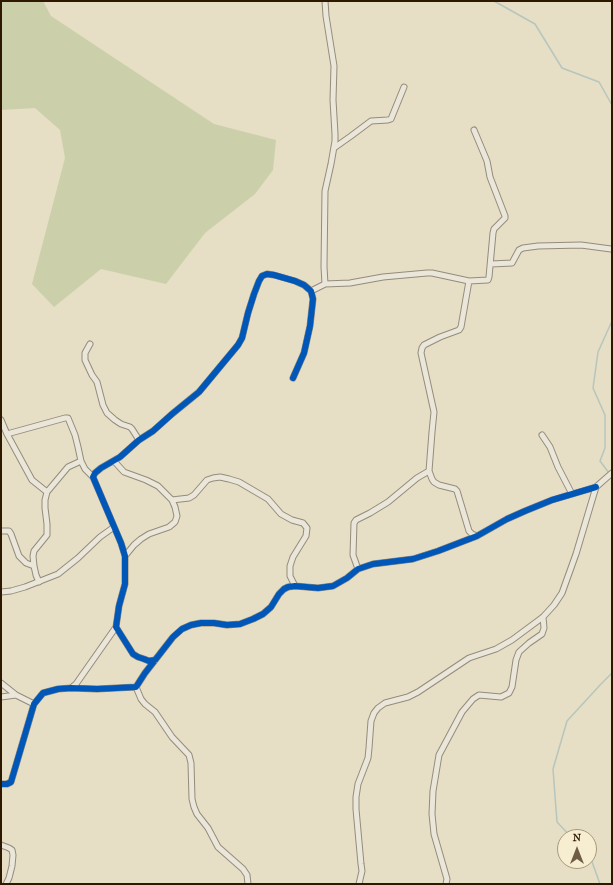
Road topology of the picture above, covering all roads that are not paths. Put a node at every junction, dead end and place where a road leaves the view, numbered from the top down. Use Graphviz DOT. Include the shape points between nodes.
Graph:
graph roads {
  1 [pos="325,1"];
  2 [pos="404,87"];
  3 [pos="474,130"];
  4 [pos="334,148"];
  5 [pos="611,249"];
  6 [pos="490,264"];
  7 [pos="469,282"];
  8 [pos="325,284"];
  9 [pos="311,291"];
  10 [pos="90,344"];
  11 [pos="293,378"];
  12 [pos="1,420"];
  13 [pos="7,434"];
  14 [pos="542,435"];
  15 [pos="139,440"];
  16 [pos="80,461"];
  17 [pos="114,461"];
  18 [pos="429,471"];
  19 [pos="612,473"];
  20 [pos="93,477"];
  21 [pos="596,487"];
  22 [pos="47,492"];
  23 [pos="572,494"];
  24 [pos="172,500"];
  25 [pos="114,527"];
  26 [pos="1,531"];
  27 [pos="477,536"];
  28 [pos="125,556"];
  29 [pos="34,566"];
  30 [pos="358,570"];
  31 [pos="39,582"];
  32 [pos="295,586"];
  33 [pos="1,592"];
  34 [pos="543,617"];
  35 [pos="116,627"];
  36 [pos="155,660"];
  37 [pos="1,683"];
  38 [pos="136,687"];
  39 [pos="71,688"];
  40 [pos="16,695"];
  41 [pos="1,697"];
  42 [pos="34,704"];
  43 [pos="1,784"];
  44 [pos="1,845"];
  45 [pos="6,884"];
  46 [pos="248,884"];
  47 [pos="359,884"];
  48 [pos="446,884"];
  1 -- 4 [label="street" via="334,66"];
  2 -- 4 [label="street" via="391,119 371,120"];
  3 -- 6 [label="street" via="505,216 494,229"];
  4 -- 8 [label="street" via="325,186"];
  5 -- 6 [label="street" via="538,246 519,250 512,263"];
  6 -- 7 [label="street" via="488,280"];
  7 -- 8 [label="street" via="427,273 350,284"];
  7 -- 18 [label="street" via="459,330 424,344 422,348 434,412"];
  8 -- 9 [label="street"];
  9 -- 11 [label="street" via="313,299 310,326 304,353"];
  9 -- 15 [label="street" via="294,280 267,274 262,276 238,345 199,392 154,431"];
  10 -- 15 [label="street" via="85,353 85,360 97,382 107,413 121,424 130,427"];
  12 -- 13 [label="street"];
  13 -- 16 [label="street" via="68,418 75,435"];
  13 -- 22 [label="street" via="32,480"];
  14 -- 23 [label="street"];
  15 -- 17 [label="street"];
  16 -- 20 [label="street"];
  16 -- 22 [label="street" via="68,467"];
  17 -- 20 [label="street" via="101,468"];
  17 -- 24 [label="street" via="124,472 158,486"];
  18 -- 27 [label="street" via="434,482 457,491 469,531"];
  18 -- 30 [label="street" via="388,502 356,520 353,555"];
  19 -- 21 [label="street"];
  20 -- 25 [label="street"];
  21 -- 23 [label="street"];
  21 -- 34 [label="street" via="562,593"];
  22 -- 29 [label="street" via="45,508 48,530 47,535 34,550"];
  23 -- 27 [label="street" via="525,511"];
  24 -- 28 [label="street" via="177,516 175,522 141,539"];
  24 -- 32 [label="street" via="189,498 207,480 228,478 268,499 281,514 303,523 307,528 306,536 290,566 290,576"];
  25 -- 28 [label="street"];
  25 -- 31 [label="street" via="58,574"];
  26 -- 29 [label="street" via="11,534 19,556"];
  27 -- 30 [label="street" via="413,559 373,564"];
  28 -- 35 [label="street" via="125,584"];
  29 -- 31 [label="street"];
  30 -- 32 [label="street" via="333,586"];
  31 -- 33 [label="street"];
  32 -- 36 [label="street" via="288,587 279,594 271,607 254,619 227,625 201,623 182,629"];
  34 -- 47 [label="street" via="512,640 496,649 468,658 418,692 385,703 374,713 368,758 356,797 362,864"];
  34 -- 48 [label="street" via="542,634 519,652 509,694 501,697 480,695 473,698 462,712 439,755 432,814"];
  35 -- 36 [label="street" via="133,654 144,660"];
  35 -- 39 [label="street"];
  36 -- 38 [label="street"];
  37 -- 40 [label="street"];
  38 -- 39 [label="street"];
  38 -- 46 [label="street" via="141,699 155,712 172,737 189,755 192,799 197,814 218,847 243,869"];
  39 -- 42 [label="street" via="43,693"];
  40 -- 41 [label="street"];
  40 -- 42 [label="street"];
  42 -- 43 [label="street" via="11,782"];
  44 -- 45 [label="street" via="12,850 13,855"];
}
